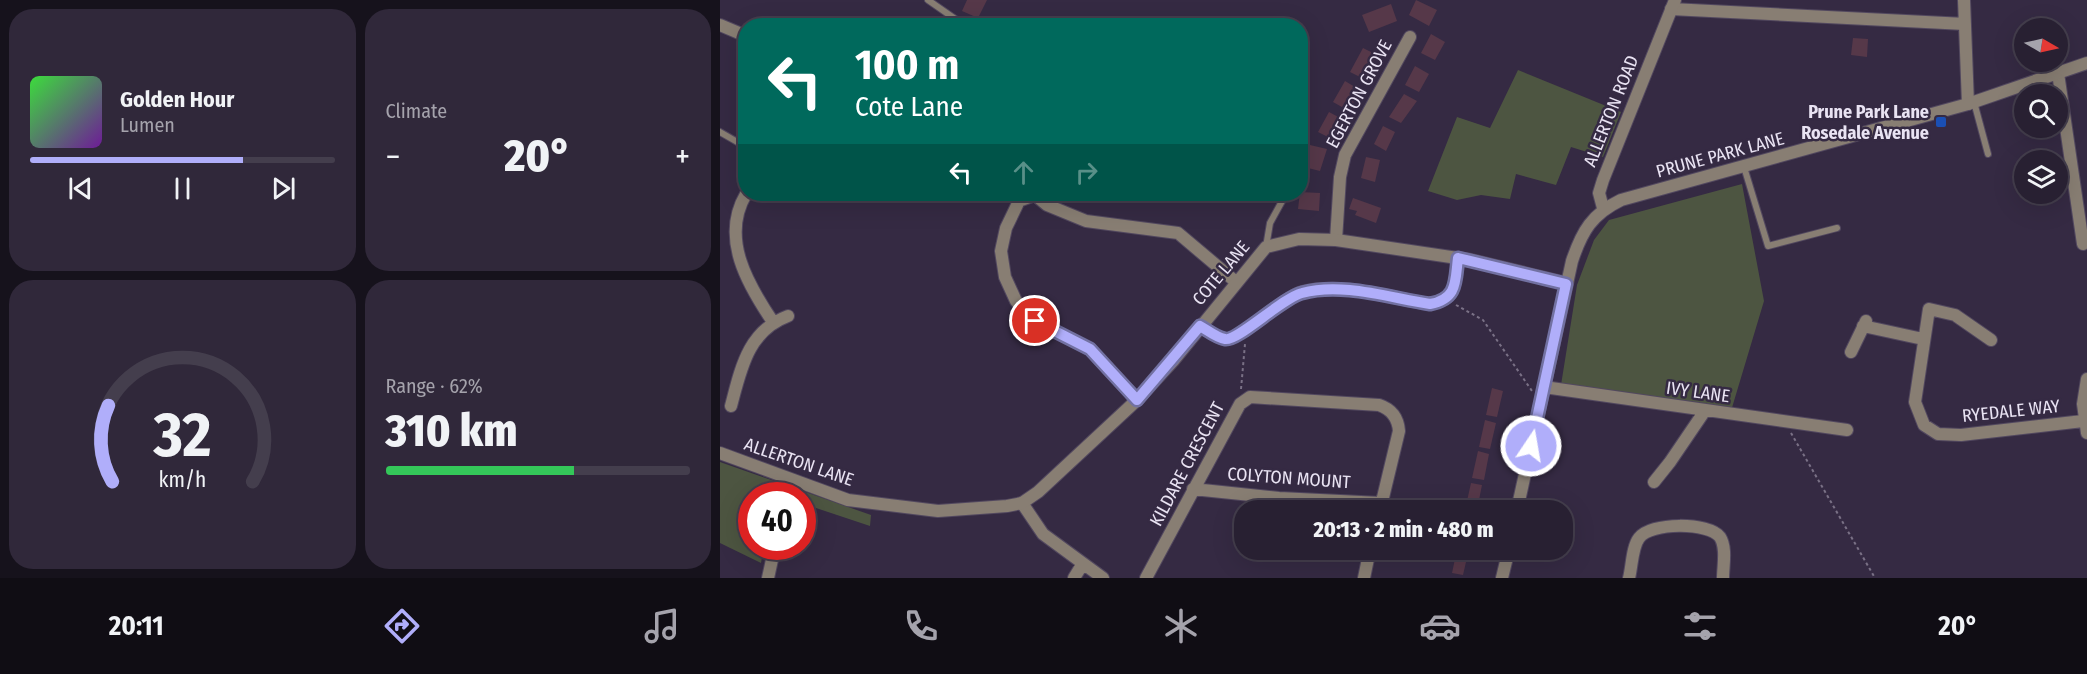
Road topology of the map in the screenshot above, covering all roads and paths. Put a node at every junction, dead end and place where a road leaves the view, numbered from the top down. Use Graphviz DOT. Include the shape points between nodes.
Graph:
graph roads {
  1 [pos="928,0"];
  2 [pos="1964,0"];
  3 [pos="1673,4"];
  4 [pos="953,18"];
  5 [pos="1965,24"];
  6 [pos="720,25"];
  7 [pos="738,33"];
  8 [pos="1410,37"];
  9 [pos="2087,63"];
  10 [pos="2058,73"];
  11 [pos="1971,103"];
  12 [pos="720,132"];
  13 [pos="738,142"];
  14 [pos="1988,154"];
  15 [pos="1744,167"];
  16 [pos="744,201"];
  17 [pos="1019,201"];
  18 [pos="1042,201"];
  19 [pos="1282,201"];
  20 [pos="1603,208"];
  21 [pos="1837,228"];
  22 [pos="1336,240"];
  23 [pos="2083,244"];
  24 [pos="1266,247"];
  25 [pos="1458,258"];
  26 [pos="1236,282"];
  27 [pos="1566,284"];
  28 [pos="1446,300"];
  29 [pos="788,316"];
  30 [pos="773,322"];
  31 [pos="1200,326"];
  32 [pos="1246,329"];
  33 [pos="1923,339"];
  34 [pos="1990,339"];
  35 [pos="1851,352"];
  36 [pos="2087,379"];
  37 [pos="1544,387"];
  38 [pos="1137,400"];
  39 [pos="1540,403"];
  40 [pos="1240,404"];
  41 [pos="731,406"];
  42 [pos="1704,412"];
  43 [pos="1784,420"];
  44 [pos="2085,427"];
  45 [pos="1847,430"];
  46 [pos="720,453"];
  47 [pos="1654,482"];
  48 [pos="1193,489"];
  49 [pos="1305,500"];
  50 [pos="1382,500"];
  51 [pos="1519,500"];
  52 [pos="1022,503"];
  53 [pos="938,511"];
  54 [pos="772,560"];
  55 [pos="1368,560"];
  56 [pos="1506,560"];
  57 [pos="1082,565"];
  58 [pos="768,578"];
  59 [pos="1074,578"];
  60 [pos="1103,578"];
  61 [pos="1146,578"];
  62 [pos="1364,578"];
  63 [pos="1502,578"];
  64 [pos="1629,578"];
  65 [pos="1723,578"];
  66 [pos="1875,578"];
  1 -- 4 [label="lane"];
  2 -- 5 [label="street"];
  3 -- 5 [label="street"];
  3 -- 20 [label="street, ALLERTON ROAD" via="1603,180 1599,193"];
  5 -- 11 [label="street"];
  6 -- 7 [label="street"];
  8 -- 22 [label="street, EGERTON GROVE" via="1345,155"];
  9 -- 10 [label="street, PRUNE PARK LANE"];
  10 -- 11 [label="street, PRUNE PARK LANE"];
  10 -- 23 [label="street"];
  11 -- 14 [label="lane"];
  11 -- 15 [label="street, PRUNE PARK LANE"];
  12 -- 13 [label="lane"];
  15 -- 20 [label="street, PRUNE PARK LANE"];
  15 -- 21 [label="lane" via="1768,246"];
  16 -- 30 [label="street" via="737,223 738,258 746,279"];
  17 -- 38 [label="street" via="1006,228 1001,251 1005,277 1016,301 1035,321 1090,349"];
  18 -- 26 [label="street" via="1086,221 1178,233"];
  19 -- 24 [label="lane" via="1270,223"];
  20 -- 27 [label="street" via="1585,227"];
  22 -- 24 [label="street, COTE LANE" via="1299,239"];
  22 -- 25 [label="street, COTE LANE"];
  24 -- 26 [label="street, COTE LANE"];
  25 -- 27 [label="street, COTE LANE"];
  25 -- 28 [label="street" via="1455,284"];
  26 -- 31 [label="street, COTE LANE"];
  27 -- 37 [label="street"];
  28 -- 32 [label="street" via="1430,304 1324,289 1285,300"];
  28 -- 39 [label="path" via="1482,320"];
  29 -- 30 [label="street"];
  30 -- 41 [label="street" via="750,345"];
  31 -- 32 [label="street" via="1225,339 1235,338"];
  31 -- 38 [label="street, COTE LANE"];
  32 -- 40 [label="path"];
  33 -- 34 [label="street, RYEDALE WAY" via="1929,309 1954,315"];
  33 -- 35 [label="street" via="1865,323"];
  33 -- 44 [label="street, RYEDALE WAY" via="1915,402 1924,425 1938,434"];
  36 -- 44 [label="street"];
  37 -- 39 [label="street"];
  37 -- 42 [label="street, IVY LANE"];
  38 -- 52 [label="street, COTE LANE"];
  39 -- 51 [label="street"];
  40 -- 48 [label="street, KILDARE CRESCENT"];
  40 -- 50 [label="street, KILDARE CRESCENT" via="1250,397 1272,397 1379,405 1390,411 1399,431"];
  42 -- 43 [label="street, IVY LANE"];
  42 -- 47 [label="street"];
  43 -- 45 [label="street, IVY LANE"];
  43 -- 66 [label="path"];
  46 -- 53 [label="street, ALLERTON LANE" via="848,500"];
  48 -- 49 [label="street, COLYTON MOUNT"];
  48 -- 61 [label="street, KILDARE CRESCENT"];
  52 -- 53 [label="street, COTE LANE" via="986,510"];
  52 -- 57 [label="street" via="1043,534"];
  54 -- 58 [label="street"];
  55 -- 62 [label="street"];
  56 -- 63 [label="street"];
  57 -- 59 [label="street"];
  57 -- 60 [label="street"];
  64 -- 65 [label="street" via="1638,539 1648,529 1659,526 1709,528 1719,536 1724,546"];
}
